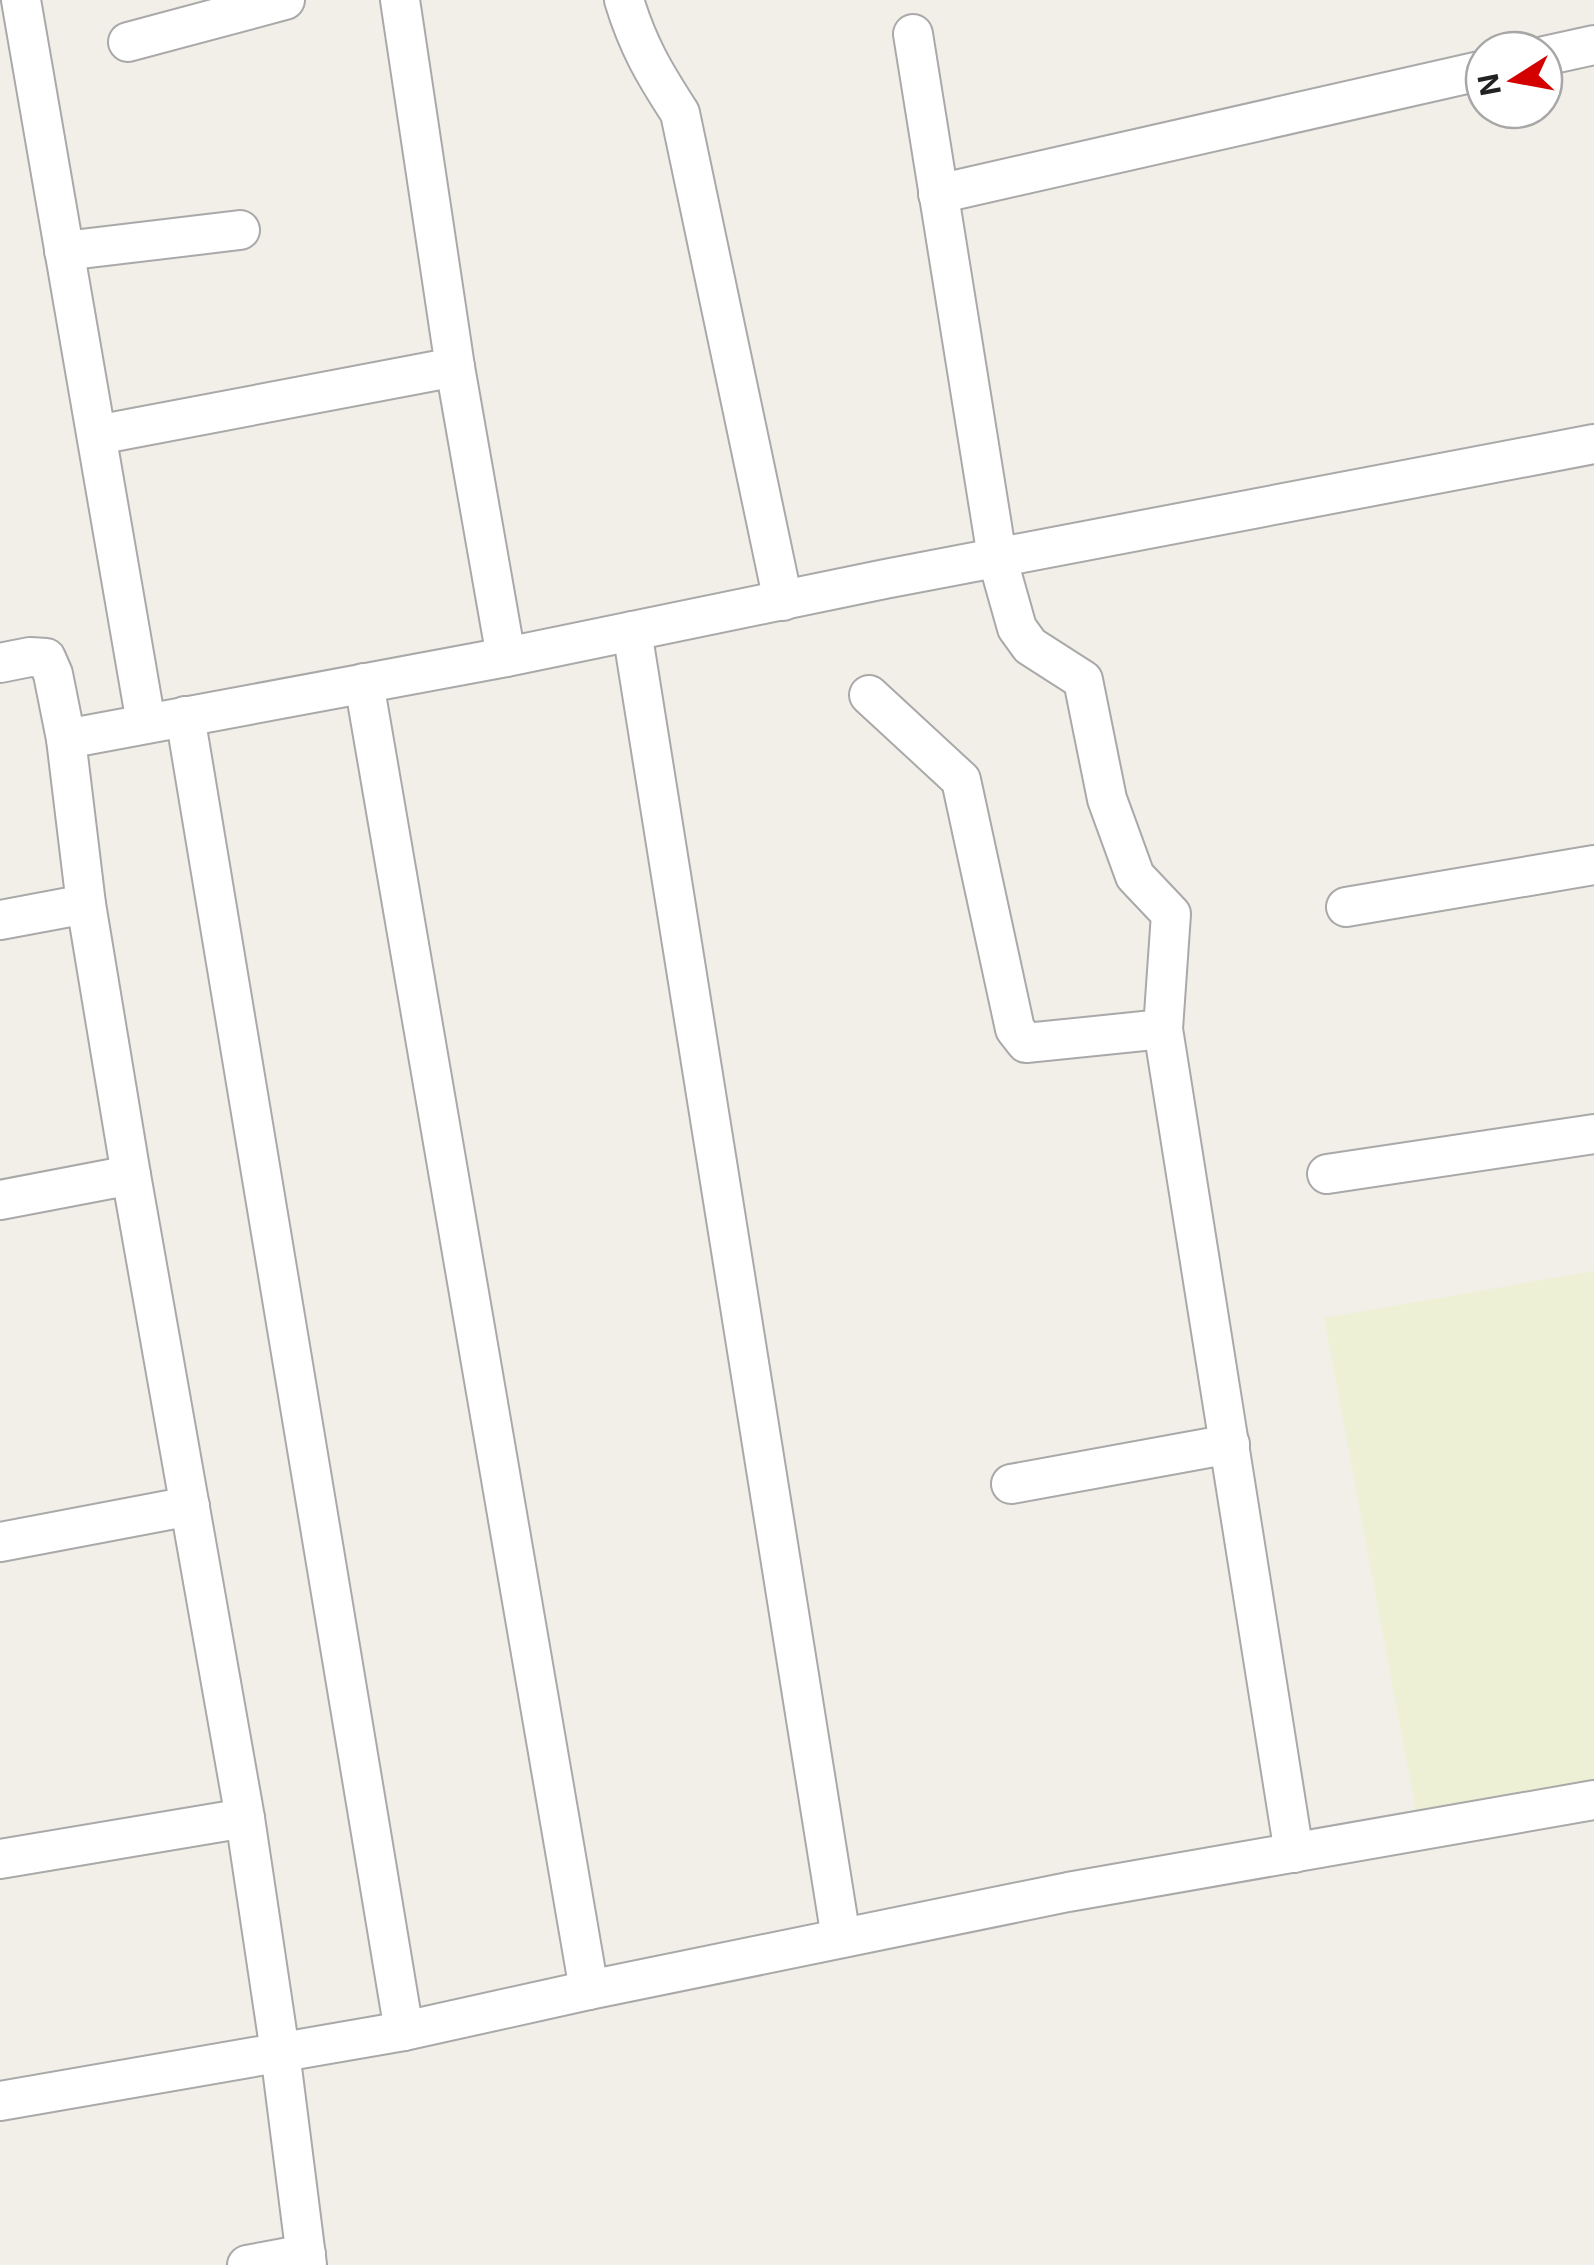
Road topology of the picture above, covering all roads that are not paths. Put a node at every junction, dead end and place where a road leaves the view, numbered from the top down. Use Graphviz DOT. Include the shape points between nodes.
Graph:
graph roads {
  1 [pos="21,0"];
  2 [pos="285,0"];
  3 [pos="400,0"];
  4 [pos="624,0"];
  5 [pos="913,34"];
  6 [pos="128,42"];
  7 [pos="1594,45"];
  8 [pos="1564,52"];
  9 [pos="1464,75"];
  10 [pos="938,194"];
  11 [pos="240,230"];
  12 [pos="64,251"];
  13 [pos="455,367"];
  14 [pos="97,435"];
  15 [pos="1594,444"];
  16 [pos="996,557"];
  17 [pos="783,601"];
  18 [pos="632,631"];
  19 [pos="506,657"];
  20 [pos="0,664"];
  21 [pos="364,683"];
  22 [pos="870,695"];
  23 [pos="185,716"];
  24 [pos="146,723"];
  25 [pos="66,739"];
  26 [pos="1594,865"];
  27 [pos="86,904"];
  28 [pos="1346,907"];
  29 [pos="0,920"];
  30 [pos="1163,1029"];
  31 [pos="1594,1134"];
  32 [pos="1327,1174"];
  33 [pos="131,1175"];
  34 [pos="0,1200"];
  35 [pos="1230,1444"];
  36 [pos="1011,1484"];
  37 [pos="190,1506"];
  38 [pos="0,1542"];
  39 [pos="1594,1800"];
  40 [pos="245,1818"];
  41 [pos="1294,1852"];
  42 [pos="0,1859"];
  43 [pos="841,1938"];
  44 [pos="589,1990"];
  45 [pos="404,2030"];
  46 [pos="280,2052"];
  47 [pos="0,2100"];
  48 [pos="307,2260"];
  49 [pos="247,2265"];
  1 -- 12 [label="street"];
  2 -- 6 [label="street"];
  3 -- 13 [label="street"];
  4 -- 17 [label="street" via="636,38 680,113"];
  5 -- 10 [label="street"];
  7 -- 8 [label="street"];
  9 -- 10 [label="street"];
  10 -- 16 [label="street"];
  11 -- 12 [label="street"];
  12 -- 14 [label="street"];
  13 -- 14 [label="street"];
  13 -- 19 [label="street"];
  14 -- 24 [label="street"];
  15 -- 16 [label="street"];
  16 -- 17 [label="street"];
  16 -- 30 [label="street" via="1030,646 1083,680 1108,799 1134,876 1171,914"];
  17 -- 18 [label="street"];
  18 -- 19 [label="street"];
  18 -- 43 [label="street"];
  19 -- 21 [label="street"];
  20 -- 25 [label="street" via="46,658"];
  21 -- 23 [label="street"];
  21 -- 44 [label="street"];
  22 -- 30 [label="street" via="961,780 1015,1029 1026,1044"];
  23 -- 24 [label="street"];
  23 -- 45 [label="street"];
  24 -- 25 [label="street"];
  25 -- 27 [label="street"];
  26 -- 28 [label="street"];
  27 -- 29 [label="street"];
  27 -- 33 [label="street"];
  30 -- 35 [label="street"];
  31 -- 32 [label="street"];
  33 -- 34 [label="street"];
  33 -- 37 [label="street"];
  35 -- 36 [label="street"];
  35 -- 41 [label="street"];
  37 -- 38 [label="street"];
  37 -- 40 [label="street"];
  39 -- 41 [label="street"];
  40 -- 42 [label="street"];
  40 -- 46 [label="street"];
  41 -- 43 [label="street"];
  43 -- 44 [label="street"];
  44 -- 45 [label="street"];
  45 -- 46 [label="street"];
  46 -- 47 [label="street"];
  46 -- 48 [label="street"];
  48 -- 49 [label="street"];
}
